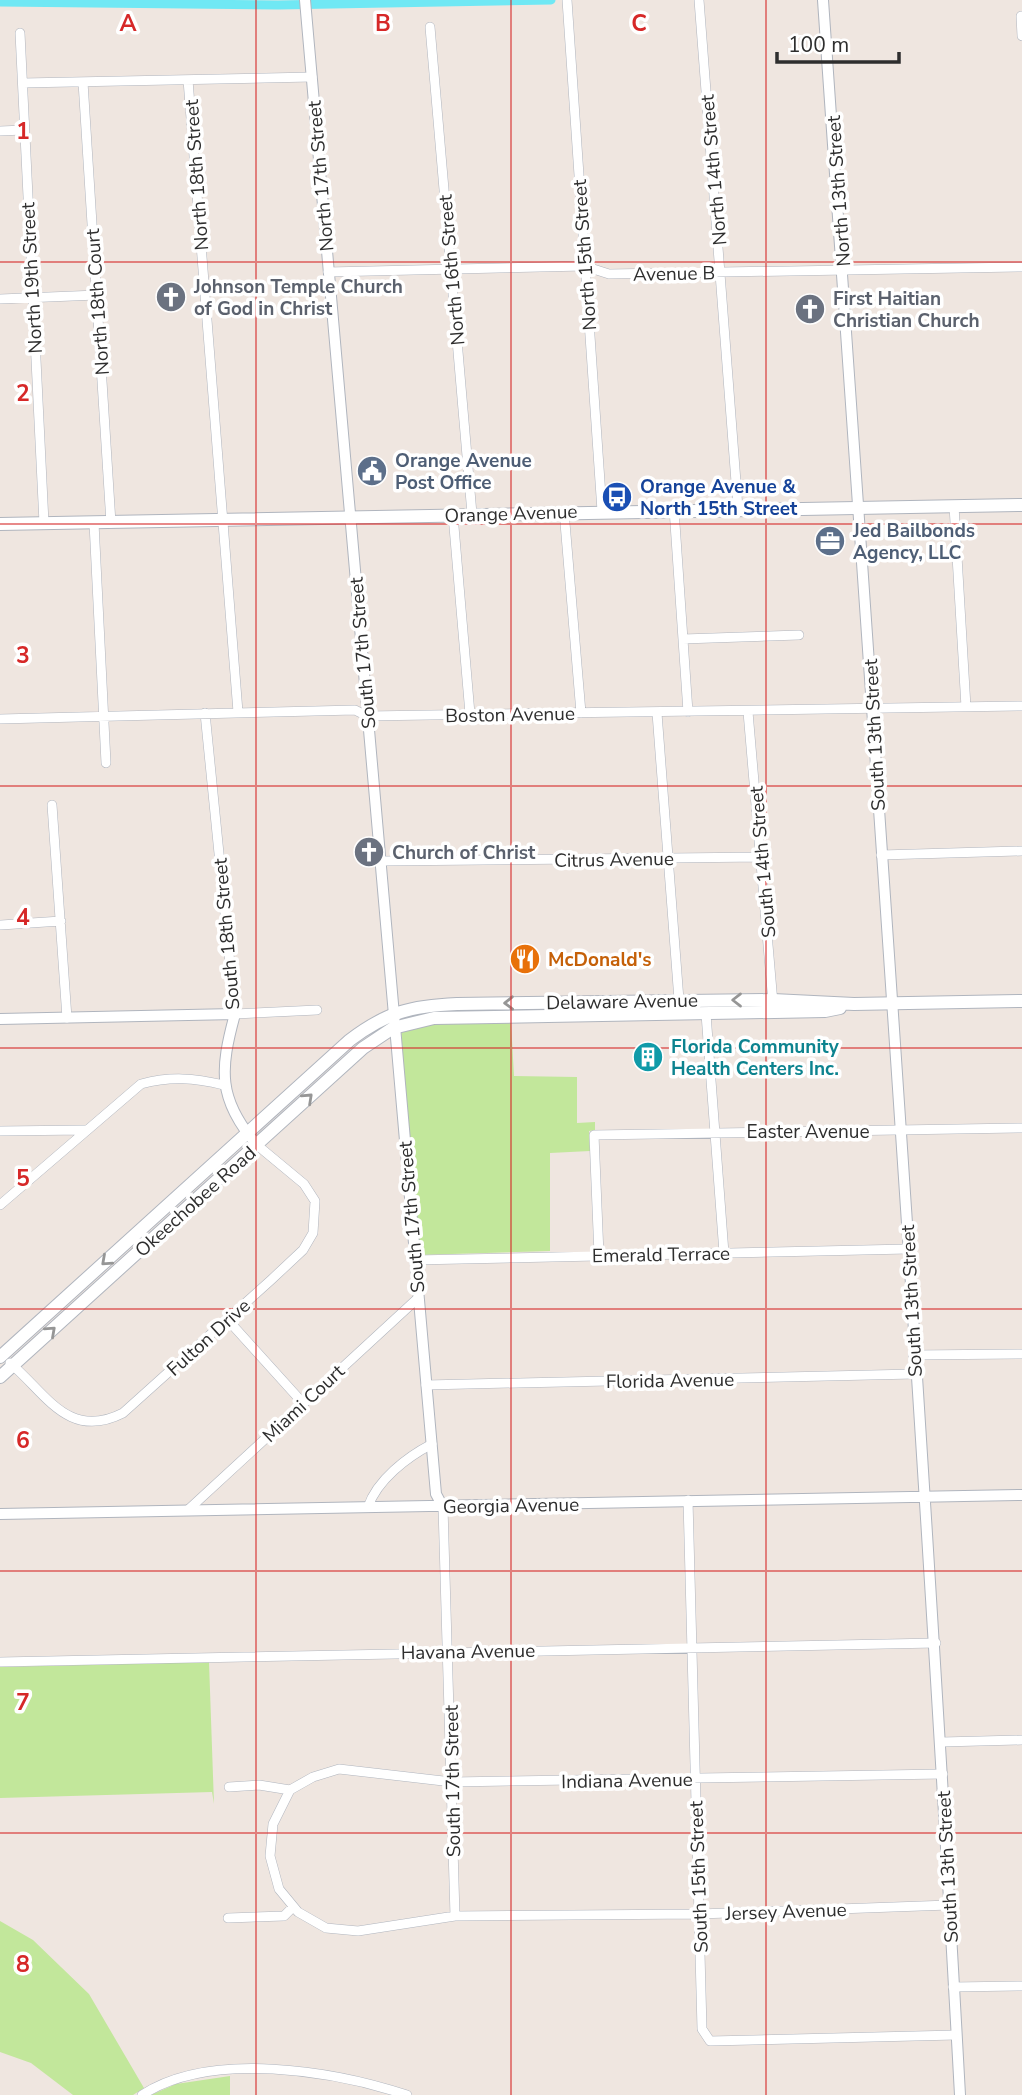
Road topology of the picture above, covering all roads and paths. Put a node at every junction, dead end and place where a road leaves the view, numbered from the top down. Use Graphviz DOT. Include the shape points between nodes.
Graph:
graph roads {
  1 [pos="305,0"];
  2 [pos="566,0"];
  3 [pos="699,0"];
  4 [pos="823,0"];
  5 [pos="1021,16"];
  6 [pos="430,27"];
  7 [pos="20,33"];
  8 [pos="1022,36"];
  9 [pos="312,77"];
  10 [pos="188,80"];
  11 [pos="83,82"];
  12 [pos="23,83"];
  13 [pos="24,130"];
  14 [pos="0,131"];
  15 [pos="584,266"];
  16 [pos="1022,267"];
  17 [pos="451,268"];
  18 [pos="844,269"];
  19 [pos="328,272"];
  20 [pos="721,273"];
  21 [pos="97,295"];
  22 [pos="31,298"];
  23 [pos="0,299"];
  24 [pos="1022,505"];
  25 [pos="954,506"];
  26 [pos="860,507"];
  27 [pos="738,508"];
  28 [pos="674,509"];
  29 [pos="564,511"];
  30 [pos="602,511"];
  31 [pos="453,514"];
  32 [pos="472,514"];
  33 [pos="350,518"];
  34 [pos="225,520"];
  35 [pos="44,523"];
  36 [pos="94,523"];
  37 [pos="111,523"];
  38 [pos="0,524"];
  39 [pos="799,635"];
  40 [pos="683,639"];
  41 [pos="1022,706"];
  42 [pos="965,707"];
  43 [pos="872,709"];
  44 [pos="238,712"];
  45 [pos="688,712"];
  46 [pos="748,712"];
  47 [pos="205,713"];
  48 [pos="581,713"];
  49 [pos="657,713"];
  50 [pos="470,714"];
  51 [pos="104,716"];
  52 [pos="366,716"];
  53 [pos="0,719"];
  54 [pos="106,763"];
  55 [pos="52,805"];
  56 [pos="1022,851"];
  57 [pos="881,855"];
  58 [pos="763,857"];
  59 [pos="668,859"];
  60 [pos="382,861"];
  61 [pos="61,921"];
  62 [pos="1,925"];
  63 [pos="679,1000"];
  64 [pos="1022,1001"];
  65 [pos="890,1004"];
  66 [pos="773,1006"];
  67 [pos="317,1010"];
  68 [pos="391,1013"];
  69 [pos="235,1014"];
  70 [pos="706,1014"];
  71 [pos="67,1018"];
  72 [pos="0,1019"];
  73 [pos="393,1028"];
  74 [pos="224,1085"];
  75 [pos="1022,1128"];
  76 [pos="85,1130"];
  77 [pos="0,1131"];
  78 [pos="901,1131"];
  79 [pos="714,1132"];
  80 [pos="248,1134"];
  81 [pos="257,1144"];
  82 [pos="0,1205"];
  83 [pos="908,1249"];
  84 [pos="724,1253"];
  85 [pos="599,1255"];
  86 [pos="415,1259"];
  87 [pos="418,1297"];
  88 [pos="227,1319"];
  89 [pos="1022,1354"];
  90 [pos="913,1355"];
  91 [pos="0,1356"];
  92 [pos="13,1365"];
  93 [pos="914,1374"];
  94 [pos="0,1377"];
  95 [pos="426,1385"];
  96 [pos="302,1402"];
  97 [pos="432,1444"];
  98 [pos="1022,1495"];
  99 [pos="923,1496"];
  100 [pos="688,1500"];
  101 [pos="368,1507"];
  102 [pos="443,1507"];
  103 [pos="189,1509"];
  104 [pos="0,1514"];
  105 [pos="936,1643"];
  106 [pos="692,1647"];
  107 [pos="448,1651"];
  108 [pos="0,1662"];
  109 [pos="1022,1740"];
  110 [pos="942,1742"];
  111 [pos="943,1774"];
  112 [pos="695,1779"];
  113 [pos="452,1782"];
  114 [pos="229,1787"];
  115 [pos="290,1790"];
  116 [pos="949,1905"];
  117 [pos="293,1907"];
  118 [pos="699,1914"];
  119 [pos="455,1916"];
  120 [pos="228,1918"];
  121 [pos="1022,1986"];
  122 [pos="953,1987"];
  123 [pos="956,2035"];
  124 [pos="142,2095"];
  125 [pos="407,2095"];
  126 [pos="960,2095"];
  1 -- 9 [label="street, North 17th Street"];
  2 -- 15 [label="street, North 15th Street"];
  3 -- 20 [label="street, North 14th Street"];
  4 -- 18 [label="street, North 13th Street"];
  5 -- 8 [label="street"];
  6 -- 17 [label="street, North 16th Street"];
  7 -- 12 [label="street, North 19th Street"];
  9 -- 10 [label="street"];
  9 -- 19 [label="street, North 17th Street"];
  10 -- 11 [label="street"];
  10 -- 34 [label="street, North 18th Street"];
  11 -- 12 [label="street"];
  11 -- 21 [label="street, North 18th Court"];
  12 -- 13 [label="street, North 19th Street"];
  13 -- 14 [label="street"];
  13 -- 22 [label="street, North 19th Street"];
  15 -- 17 [label="street, Avenue B"];
  15 -- 20 [label="street, Avenue B" via="609,274"];
  15 -- 30 [label="street, North 15th Street"];
  16 -- 18 [label="street, Avenue B"];
  17 -- 19 [label="street, Avenue B"];
  17 -- 32 [label="street, North 16th Street"];
  18 -- 20 [label="street, Avenue B"];
  18 -- 26 [label="street, North 13th Street"];
  19 -- 33 [label="street, North 17th Street"];
  20 -- 27 [label="street, North 14th Street"];
  21 -- 22 [label="street"];
  21 -- 37 [label="street, North 18th Court"];
  22 -- 23 [label="street"];
  22 -- 35 [label="street, North 19th Street"];
  24 -- 25 [label="main road, Orange Avenue"];
  25 -- 26 [label="main road, Orange Avenue"];
  25 -- 42 [label="street"];
  26 -- 27 [label="main road, Orange Avenue"];
  26 -- 43 [label="street, South 13th Street"];
  27 -- 28 [label="main road, Orange Avenue"];
  28 -- 30 [label="main road, Orange Avenue"];
  28 -- 40 [label="street"];
  29 -- 30 [label="main road, Orange Avenue"];
  29 -- 32 [label="main road, Orange Avenue"];
  29 -- 48 [label="street"];
  31 -- 32 [label="main road, Orange Avenue"];
  31 -- 33 [label="main road, Orange Avenue"];
  31 -- 50 [label="street"];
  33 -- 34 [label="main road, Orange Avenue"];
  33 -- 52 [label="street, South 17th Street"];
  34 -- 37 [label="main road, Orange Avenue"];
  34 -- 44 [label="street"];
  35 -- 36 [label="main road, Orange Avenue"];
  35 -- 38 [label="main road, Orange Avenue"];
  36 -- 37 [label="main road, Orange Avenue"];
  36 -- 51 [label="street"];
  39 -- 40 [label="street"];
  40 -- 45 [label="street"];
  41 -- 42 [label="street, Boston Avenue"];
  42 -- 43 [label="street, Boston Avenue"];
  43 -- 46 [label="street, Boston Avenue"];
  43 -- 57 [label="street, South 13th Street"];
  44 -- 47 [label="street, Boston Avenue"];
  44 -- 52 [label="street, Boston Avenue" via="355,710"];
  45 -- 46 [label="street, Boston Avenue"];
  45 -- 49 [label="street, Boston Avenue"];
  46 -- 58 [label="street, South 14th Street"];
  47 -- 51 [label="street, Boston Avenue"];
  47 -- 69 [label="street, South 18th Street"];
  48 -- 49 [label="street, Boston Avenue"];
  48 -- 50 [label="street, Boston Avenue"];
  49 -- 59 [label="street"];
  50 -- 52 [label="street, Boston Avenue"];
  51 -- 53 [label="street, Boston Avenue"];
  51 -- 54 [label="street"];
  52 -- 60 [label="street, South 17th Street"];
  55 -- 61 [label="street"];
  56 -- 57 [label="street"];
  57 -- 65 [label="street, South 13th Street"];
  58 -- 59 [label="street, Citrus Avenue"];
  58 -- 66 [label="street, South 14th Street"];
  59 -- 60 [label="street, Citrus Avenue"];
  59 -- 63 [label="street"];
  60 -- 68 [label="street, South 17th Street"];
  61 -- 62 [label="street"];
  61 -- 71 [label="street"];
  66 -- 63 [label="main road, Delaware Avenue, one-way"];
  63 -- 68 [label="main road, Delaware Avenue, one-way" via="432,1005"];
  64 -- 65 [label="main road, Delaware Avenue"];
  65 -- 66 [label="main road, Delaware Avenue" via="854,1004 825,1012"];
  65 -- 78 [label="street, South 13th Street"];
  66 -- 70 [label="main road, Delaware Avenue"];
  67 -- 69 [label="street"];
  68 -- 73 [label="street, South 17th Street"];
  68 -- 80 [label="main road, Okeechobee Road" via="350,1040"];
  69 -- 71 [label="street"];
  69 -- 74 [label="street, South 18th Street" via="225,1053"];
  70 -- 73 [label="main road, Delaware Avenue" via="434,1018"];
  70 -- 79 [label="street"];
  71 -- 72 [label="street"];
  81 -- 73 [label="main road, Okeechobee Road, one-way" via="363,1048"];
  73 -- 86 [label="street, South 17th Street"];
  74 -- 76 [label="street" via="192,1077 141,1084"];
  74 -- 80 [label="street, South 18th Street"];
  75 -- 78 [label="street, Easter Avenue"];
  76 -- 77 [label="street"];
  76 -- 82 [label="street"];
  78 -- 79 [label="street, Easter Avenue"];
  78 -- 83 [label="street, South 13th Street"];
  79 -- 84 [label="street"];
  79 -- 85 [label="street, Easter Avenue" via="594,1135"];
  80 -- 81 [label="street, South 18th Street"];
  80 -- 91 [label="main road, Okeechobee Road, one-way"];
  81 -- 88 [label="street, Fulton Drive" via="304,1184 315,1201 317,1216 303,1250"];
  92 -- 81 [label="main road, Okeechobee Road, one-way"];
  83 -- 84 [label="street, Emerald Terrace"];
  83 -- 90 [label="street, South 13th Street"];
  84 -- 85 [label="street, Emerald Terrace"];
  85 -- 86 [label="street, Emerald Terrace"];
  86 -- 87 [label="street, South 17th Street"];
  87 -- 95 [label="street, South 17th Street"];
  87 -- 96 [label="street, Miami Court"];
  88 -- 92 [label="street, Fulton Drive" via="123,1413 109,1420 86,1421 59,1412"];
  88 -- 96 [label="street"];
  89 -- 90 [label="street"];
  90 -- 93 [label="street, South 13th Street"];
  91 -- 92 [label="street, Fulton Drive"];
  92 -- 94 [label="main road, Okeechobee Road"];
  93 -- 95 [label="street, Florida Avenue"];
  93 -- 99 [label="street, South 13th Street"];
  95 -- 97 [label="street, South 17th Street"];
  96 -- 103 [label="street, Miami Court"];
  97 -- 101 [label="street" via="414,1454 373,1492"];
  97 -- 102 [label="street, South 17th Street" via="436,1494"];
  98 -- 99 [label="street, Georgia Avenue"];
  99 -- 100 [label="street, Georgia Avenue"];
  99 -- 105 [label="street, South 13th Street"];
  100 -- 102 [label="street, Georgia Avenue"];
  100 -- 106 [label="street, South 15th Street"];
  101 -- 102 [label="street, Georgia Avenue"];
  101 -- 103 [label="street, Georgia Avenue"];
  102 -- 107 [label="street, South 17th Street"];
  103 -- 104 [label="street, Georgia Avenue"];
  105 -- 106 [label="street, Havana Avenue"];
  105 -- 110 [label="street, South 13th Street"];
  106 -- 107 [label="street, Havana Avenue"];
  106 -- 112 [label="street, South 15th Street"];
  107 -- 108 [label="street, Havana Avenue"];
  107 -- 113 [label="street, South 17th Street"];
  109 -- 110 [label="street"];
  110 -- 111 [label="street, South 13th Street"];
  111 -- 112 [label="street, Indiana Avenue"];
  111 -- 116 [label="street, South 13th Street"];
  112 -- 113 [label="street, Indiana Avenue"];
  112 -- 118 [label="street, South 15th Street"];
  113 -- 115 [label="street, Indiana Avenue" via="339,1769"];
  113 -- 119 [label="street, South 17th Street"];
  114 -- 115 [label="street"];
  115 -- 117 [label="street" via="273,1824 270,1856 279,1889"];
  116 -- 118 [label="street, Jersey Avenue"];
  116 -- 122 [label="street, South 13th Street"];
  117 -- 119 [label="street" via="326,1928 358,1931"];
  117 -- 120 [label="street" via="284,1916"];
  118 -- 119 [label="street, Jersey Avenue"];
  118 -- 123 [label="street, South 15th Street" via="702,2029 710,2041"];
  121 -- 122 [label="street"];
  122 -- 123 [label="street, South 13th Street"];
  123 -- 126 [label="street, South 13th Street"];
  124 -- 125 [label="street" via="204,2073 248,2070 322,2074"];
}
